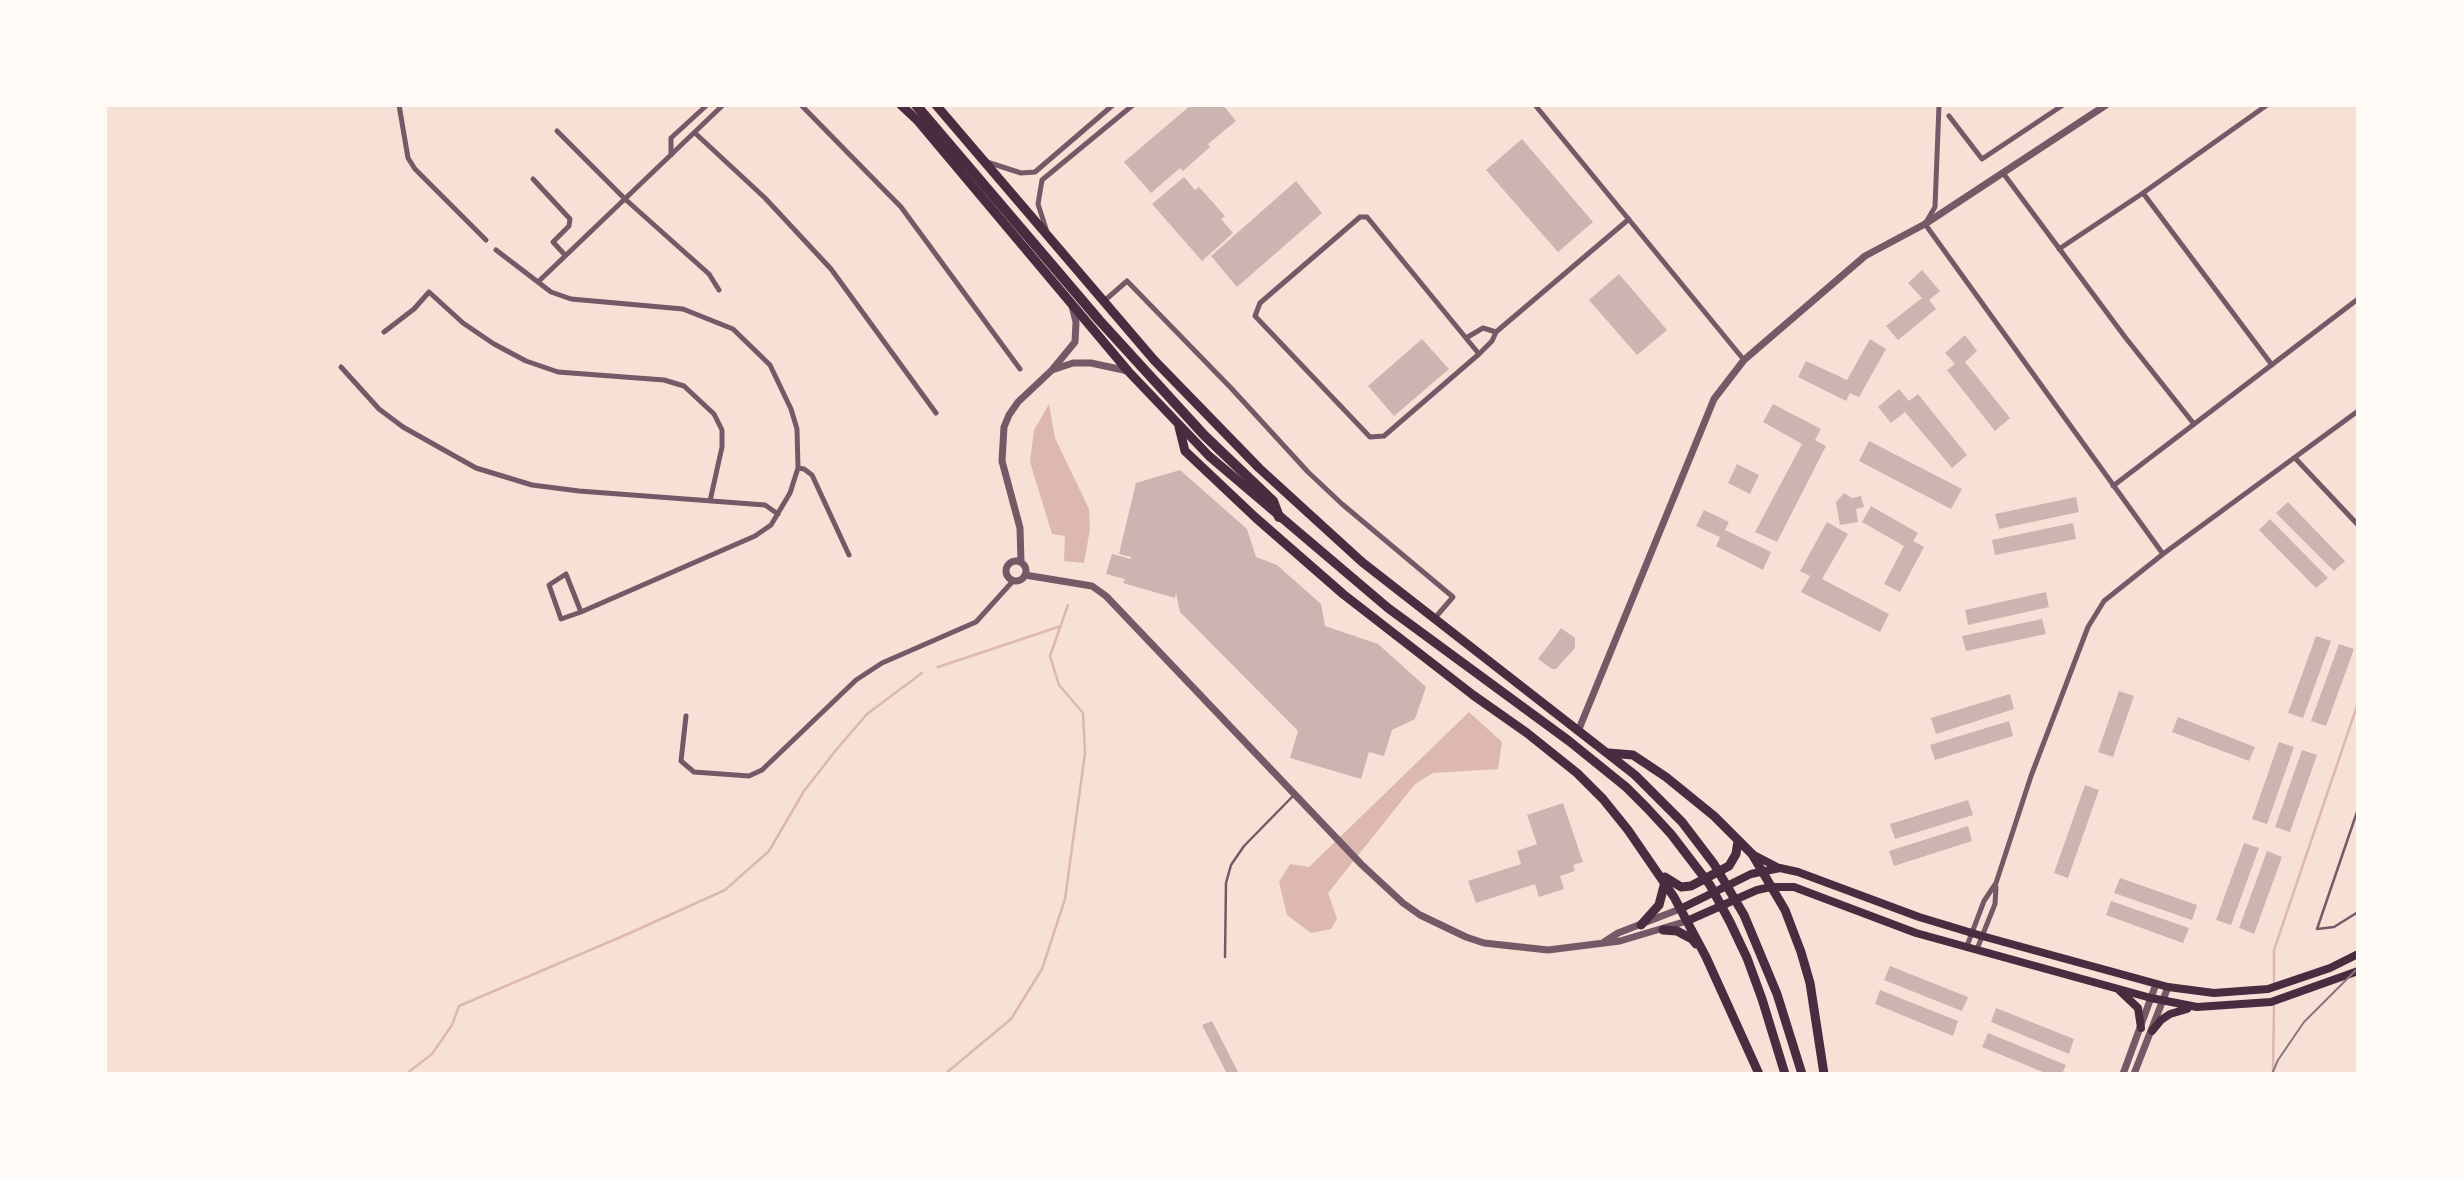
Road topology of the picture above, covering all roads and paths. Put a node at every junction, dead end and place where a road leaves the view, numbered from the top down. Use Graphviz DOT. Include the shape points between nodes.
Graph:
graph roads {
  1 [pos="399,105"];
  2 [pos="706,105"];
  3 [pos="723,105"];
  4 [pos="801,105"];
  5 [pos="901,105"];
  6 [pos="916,105"];
  7 [pos="1113,105"];
  8 [pos="1133,105"];
  9 [pos="1535,105"];
  10 [pos="1940,105"];
  11 [pos="2063,105"];
  12 [pos="2106,105"];
  13 [pos="2267,105"];
  14 [pos="939,106"];
  15 [pos="2054,108"];
  16 [pos="1949,116"];
  17 [pos="557,131"];
  18 [pos="695,132"];
  19 [pos="671,155"];
  20 [pos="987,162"];
  21 [pos="2003,173"];
  22 [pos="533,179"];
  23 [pos="2143,193"];
  24 [pos="625,199"];
  25 [pos="1629,219"];
  26 [pos="1925,225"];
  27 [pos="1049,236"];
  28 [pos="486,240"];
  29 [pos="2059,249"];
  30 [pos="496,250"];
  31 [pos="565,255"];
  32 [pos="538,282"];
  33 [pos="719,290"];
  34 [pos="2358,299"];
  35 [pos="1071,302"];
  36 [pos="1103,302"];
  37 [pos="384,332"];
  38 [pos="1496,332"];
  39 [pos="1466,338"];
  40 [pos="1479,354"];
  41 [pos="1744,360"];
  42 [pos="2272,365"];
  43 [pos="341,367"];
  44 [pos="1020,369"];
  45 [pos="1052,370"];
  46 [pos="1128,372"];
  47 [pos="2358,411"];
  48 [pos="936,413"];
  49 [pos="2194,424"];
  50 [pos="1179,426"];
  51 [pos="2295,458"];
  52 [pos="798,468"];
  53 [pos="2113,486"];
  54 [pos="709,501"];
  55 [pos="778,514"];
  56 [pos="1279,517"];
  57 [pos="2358,525"];
  58 [pos="2162,554"];
  59 [pos="849,555"];
  60 [pos="1021,562"];
  61 [pos="1025,575"];
  62 [pos="1013,581"];
  63 [pos="581,611"];
  64 [pos="1434,620"];
  65 [pos="686,716"];
  66 [pos="1579,729"];
  67 [pos="1609,753"];
  68 [pos="1296,794"];
  69 [pos="2358,809"];
  70 [pos="1738,841"];
  71 [pos="1752,854"];
  72 [pos="1780,868"];
  73 [pos="1761,870"];
  74 [pos="1662,878"];
  75 [pos="1996,883"];
  76 [pos="1771,887"];
  77 [pos="1681,909"];
  78 [pos="2358,912"];
  79 [pos="1687,921"];
  80 [pos="1642,925"];
  81 [pos="1663,930"];
  82 [pos="1971,933"];
  83 [pos="1982,936"];
  84 [pos="1601,944"];
  85 [pos="1966,946"];
  86 [pos="1977,949"];
  87 [pos="2358,954"];
  88 [pos="1224,957"];
  89 [pos="1706,957"];
  90 [pos="2358,971"];
  91 [pos="2156,984"];
  92 [pos="2168,987"];
  93 [pos="2117,988"];
  94 [pos="2151,998"];
  95 [pos="2163,1001"];
  96 [pos="2197,1007"];
  97 [pos="2141,1028"];
  98 [pos="2152,1031"];
  99 [pos="1759,1074"];
  100 [pos="1785,1074"];
  101 [pos="1802,1074"];
  102 [pos="1824,1074"];
  103 [pos="2123,1074"];
  104 [pos="2134,1074"];
  1 -- 28 [label="street" via="408,158 415,169"];
  2 -- 19 [label="street" via="671,138"];
  3 -- 18 [label="street"];
  4 -- 44 [label="street" via="901,207"];
  5 -- 35 [label="highway"];
  6 -- 56 [label="highway" via="1099,320 1204,435 1273,500"];
  7 -- 20 [label="street" via="1035,173"];
  8 -- 27 [label="street" via="1042,180 1038,204"];
  9 -- 25 [label="street"];
  10 -- 26 [label="street" via="1935,207"];
  11 -- 15 [label="street"];
  12 -- 21 [label="street"];
  13 -- 23 [label="street"];
  14 -- 20 [label="highway"];
  15 -- 16 [label="street" via="1982,159"];
  17 -- 24 [label="street"];
  18 -- 19 [label="street"];
  18 -- 48 [label="street" via="831,269"];
  19 -- 24 [label="street"];
  20 -- 27 [label="highway"];
  21 -- 26 [label="street"];
  21 -- 29 [label="street"];
  22 -- 31 [label="street" via="570,219 553,242"];
  23 -- 29 [label="street"];
  23 -- 42 [label="street"];
  24 -- 31 [label="street"];
  24 -- 33 [label="street" via="709,274"];
  25 -- 38 [label="street"];
  25 -- 41 [label="street"];
  26 -- 41 [label="street" via="1865,256"];
  26 -- 53 [label="street"];
  27 -- 36 [label="highway"];
  29 -- 49 [label="street"];
  30 -- 32 [label="street"];
  31 -- 32 [label="street"];
  32 -- 52 [label="street" via="571,299 683,309 733,329 770,365 781,384 797,429"];
  34 -- 42 [label="street"];
  35 -- 45 [label="street" via="1074,342"];
  35 -- 46 [label="highway"];
  36 -- 64 [label="highway" via="1259,468"];
  36 -- 64 [label="street" via="1128,281 1308,472 1453,597"];
  37 -- 54 [label="street" via="429,292 463,323 526,361 558,372 664,380 684,386 714,414 722,430"];
  38 -- 39 [label="street" via="1483,328"];
  38 -- 40 [label="street"];
  39 -- 40 [label="street"];
  39 -- 40 [label="street" via="1367,217 1360,217 1260,303 1255,316 1370,437 1384,436"];
  41 -- 66 [label="street" via="1714,399"];
  42 -- 49 [label="street"];
  43 -- 54 [label="street" via="395,421 476,468 532,485"];
  45 -- 46 [label="street" via="1091,363"];
  45 -- 60 [label="street" via="1018,402 1004,427 1002,461 1020,528"];
  46 -- 50 [label="highway"];
  47 -- 51 [label="street"];
  49 -- 53 [label="street"];
  50 -- 56 [label="highway"];
  50 -- 74 [label="highway" via="1185,451 1343,594 1577,773 1628,830"];
  51 -- 57 [label="street"];
  51 -- 58 [label="street"];
  52 -- 55 [label="street"];
  52 -- 59 [label="street" via="812,475"];
  53 -- 58 [label="street"];
  54 -- 55 [label="street" via="765,505"];
  55 -- 63 [label="street" via="755,536"];
  56 -- 100 [label="highway" via="1388,608 1569,741 1647,807 1710,885 1730,922 1762,999"];
  58 -- 75 [label="street" via="2104,601 2088,627"];
  60 -- 61 [label="street"];
  60 -- 62 [label="street" via="1014,561 1006,568"];
  61 -- 62 [label="street"];
  61 -- 68 [label="street" via="1092,586 1106,596"];
  62 -- 65 [label="street" via="976,622 882,663 856,680 762,770 749,776 694,772 681,761"];
  63 -- 63 [label="street" via="561,619 549,585 566,574"];
  64 -- 66 [label="highway"];
  66 -- 67 [label="highway"];
  67 -- 70 [label="highway" via="1633,755 1666,777"];
  67 -- 101 [label="highway" via="1682,822 1726,885 1761,952"];
  68 -- 84 [label="street" via="1361,864 1420,915 1484,943 1548,950"];
  68 -- 88 [label="lane" via="1231,865 1226,883"];
  69 -- 78 [label="lane" via="2317,929 2334,927"];
  70 -- 71 [label="highway"];
  70 -- 74 [label="highway" via="1729,866 1691,886 1681,887"];
  71 -- 72 [label="main road"];
  71 -- 73 [label="highway"];
  72 -- 73 [label="main road"];
  72 -- 82 [label="main road"];
  73 -- 76 [label="highway"];
  73 -- 77 [label="main road"];
  74 -- 77 [label="highway"];
  74 -- 80 [label="highway" via="1659,905"];
  75 -- 82 [label="street"];
  75 -- 83 [label="street" via="1995,904"];
  76 -- 79 [label="main road"];
  76 -- 85 [label="main road" via="1794,887 1916,933"];
  76 -- 102 [label="highway" via="1785,910 1810,983"];
  77 -- 79 [label="highway"];
  77 -- 80 [label="street"];
  79 -- 81 [label="street"];
  79 -- 89 [label="highway"];
  80 -- 84 [label="street"];
  81 -- 84 [label="street"];
  81 -- 89 [label="highway" via="1692,939"];
  82 -- 83 [label="main road"];
  82 -- 85 [label="street"];
  83 -- 86 [label="street"];
  83 -- 91 [label="main road"];
  85 -- 86 [label="main road"];
  86 -- 93 [label="main road"];
  87 -- 92 [label="main road" via="2268,989 2214,993"];
  89 -- 99 [label="highway"];
  90 -- 96 [label="main road" via="2271,1002"];
  91 -- 92 [label="main road"];
  91 -- 94 [label="street"];
  92 -- 95 [label="street"];
  93 -- 94 [label="main road"];
  93 -- 97 [label="main road" via="2138,1008"];
  94 -- 95 [label="main road"];
  94 -- 97 [label="street"];
  95 -- 96 [label="main road"];
  95 -- 98 [label="street"];
  96 -- 98 [label="main road" via="2170,1014"];
  97 -- 103 [label="street"];
  98 -- 104 [label="street"];
}
